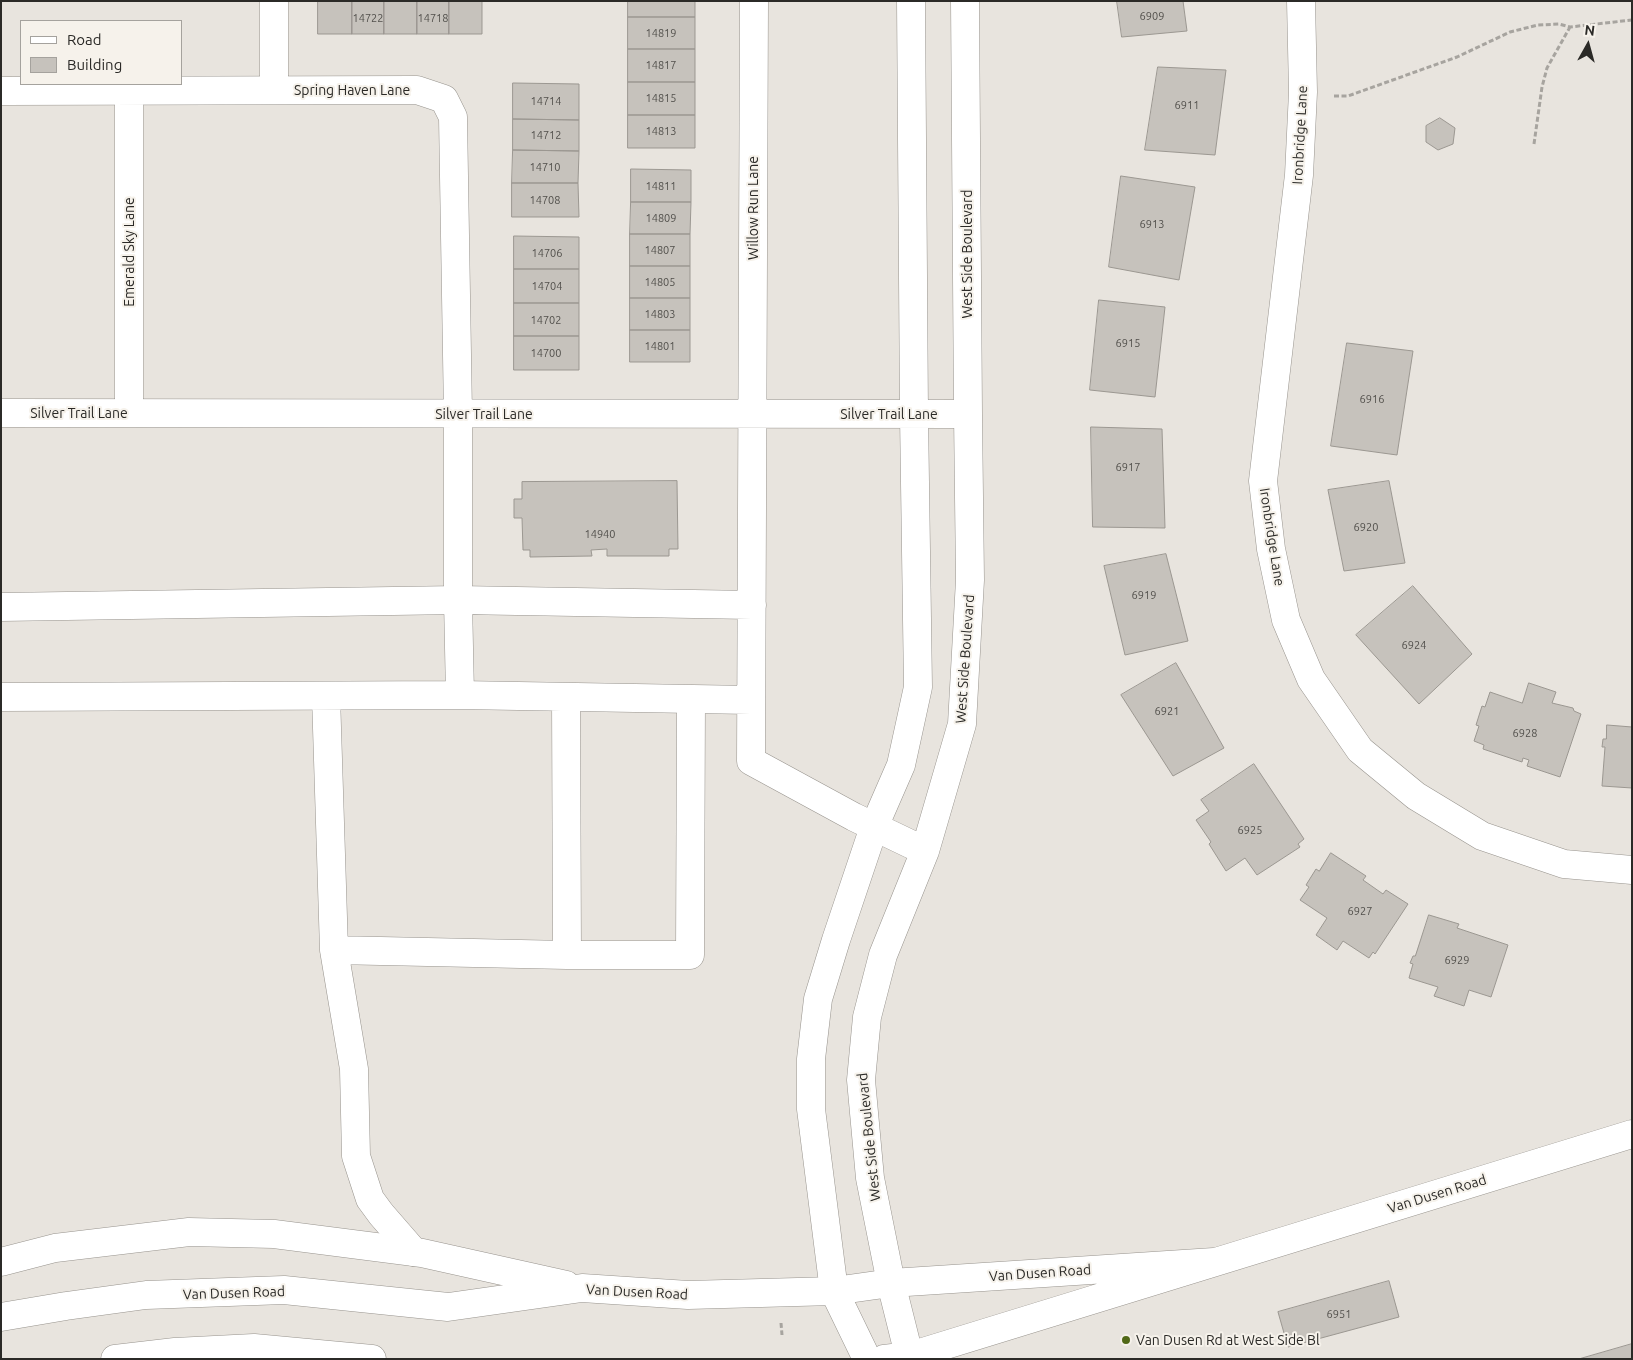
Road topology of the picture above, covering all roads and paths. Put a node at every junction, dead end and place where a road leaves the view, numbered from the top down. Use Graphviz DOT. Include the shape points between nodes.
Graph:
graph roads {
  1 [pos="274,1"];
  2 [pos="754,1"];
  3 [pos="911,1"];
  4 [pos="966,1"];
  5 [pos="1301,1"];
  6 [pos="1632,20"];
  7 [pos="1570,27"];
  8 [pos="129,90"];
  9 [pos="274,90"];
  10 [pos="1,91"];
  11 [pos="1303,92"];
  12 [pos="1534,144"];
  13 [pos="1,413"];
  14 [pos="129,413"];
  15 [pos="458,414"];
  16 [pos="753,414"];
  17 [pos="968,414"];
  18 [pos="914,415"];
  19 [pos="458,600"];
  20 [pos="752,605"];
  21 [pos="1,607"];
  22 [pos="460,695"];
  23 [pos="326,696"];
  24 [pos="566,697"];
  25 [pos="1,698"];
  26 [pos="691,700"];
  27 [pos="751,700"];
  28 [pos="874,827"];
  29 [pos="925,851"];
  30 [pos="1632,870"];
  31 [pos="334,950"];
  32 [pos="567,954"];
  33 [pos="1632,1134"];
  34 [pos="414,1252"];
  35 [pos="1,1262"];
  36 [pos="1214,1262"];
  37 [pos="890,1283"];
  38 [pos="582,1288"];
  39 [pos="834,1291"];
  40 [pos="1,1317"];
  41 [pos="901,1358"];
  42 [pos="115,1359"];
  43 [pos="372,1359"];
  44 [pos="867,1359"];
  1 -- 9 [label="street"];
  2 -- 16 [label="street, Willow Run Lane"];
  3 -- 18 [label="street"];
  4 -- 17 [label="street, West Side Boulevard"];
  5 -- 11 [label="street, Ironbridge Lane"];
  6 -- 7 [label="path"];
  7 -- 11 [label="path" via="1538,25 1510,32 1457,57 1348,96"];
  7 -- 12 [label="path" via="1547,68"];
  8 -- 9 [label="street, Spring Haven Lane"];
  8 -- 10 [label="street, Spring Haven Lane"];
  8 -- 14 [label="street, Emerald Sky Lane"];
  9 -- 15 [label="street, Spring Haven Lane" via="417,90 444,99 453,117"];
  11 -- 30 [label="street, Ironbridge Lane" via="1299,175 1263,481 1271,549 1286,620 1311,679 1360,750 1416,796 1482,836 1564,864"];
  13 -- 14 [label="street, Silver Trail Lane"];
  14 -- 15 [label="street, Silver Trail Lane"];
  15 -- 16 [label="street, Silver Trail Lane"];
  15 -- 19 [label="street, Spring Haven Lane"];
  16 -- 18 [label="street, Silver Trail Lane"];
  16 -- 20 [label="street, Willow Run Lane"];
  17 -- 18 [label="street, Silver Trail Lane"];
  17 -- 29 [label="street, West Side Boulevard" via="970,580 962,724"];
  18 -- 28 [label="street" via="918,687 901,765"];
  19 -- 20 [label="street"];
  19 -- 21 [label="street"];
  19 -- 22 [label="street, Spring Haven Lane"];
  20 -- 27 [label="street, Willow Run Lane"];
  22 -- 23 [label="street"];
  22 -- 24 [label="street"];
  23 -- 25 [label="street"];
  23 -- 31 [label="street"];
  24 -- 26 [label="street"];
  24 -- 32 [label="street"];
  26 -- 27 [label="street"];
  26 -- 32 [label="street" via="690,955"];
  27 -- 28 [label="street, Willow Run Lane" via="751,761"];
  28 -- 29 [label="street"];
  28 -- 39 [label="street" via="818,1000 811,1059 811,1109"];
  29 -- 37 [label="street, West Side Boulevard" via="882,955 867,1017 861,1080 870,1178"];
  31 -- 32 [label="street"];
  31 -- 34 [label="street" via="354,1069 356,1156 370,1199"];
  33 -- 36 [label="street, Van Dusen Road"];
  34 -- 35 [label="street" via="274,1234 189,1232 55,1248"];
  34 -- 38 [label="street"];
  36 -- 37 [label="street, Van Dusen Road"];
  36 -- 41 [label="street, Van Dusen Road"];
  37 -- 39 [label="street, Van Dusen Road"];
  37 -- 41 [label="street, West Side Boulevard"];
  38 -- 39 [label="street, Van Dusen Road" via="688,1295"];
  38 -- 40 [label="street, Van Dusen Road" via="448,1307 284,1290 146,1296"];
  39 -- 44 [label="street"];
  42 -- 43 [label="street" via="254,1348"];
}
